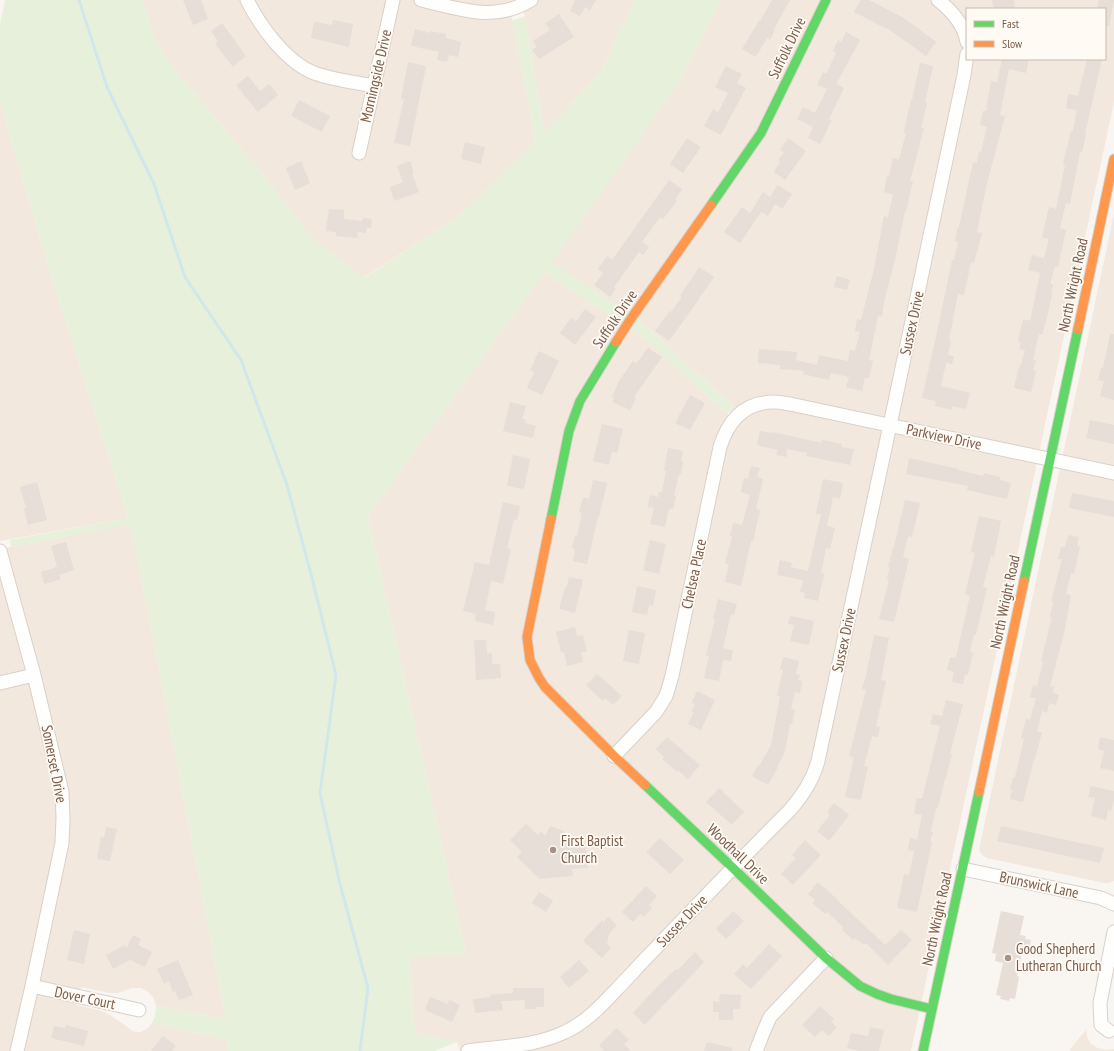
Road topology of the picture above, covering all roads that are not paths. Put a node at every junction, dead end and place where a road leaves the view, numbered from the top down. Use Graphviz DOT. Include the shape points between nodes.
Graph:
graph roads {
  1 [pos="247,0"];
  2 [pos="393,0"];
  3 [pos="421,0"];
  4 [pos="531,0"];
  5 [pos="826,0"];
  6 [pos="938,0"];
  7 [pos="966,37"];
  8 [pos="966,60"];
  9 [pos="374,86"];
  10 [pos="359,153"];
  11 [pos="1114,159"];
  12 [pos="773,402"];
  13 [pos="890,425"];
  14 [pos="1050,460"];
  15 [pos="1114,473"];
  16 [pos="0,551"];
  17 [pos="34,675"];
  18 [pos="0,683"];
  19 [pos="545,687"];
  20 [pos="614,756"];
  21 [pos="733,868"];
  22 [pos="963,869"];
  23 [pos="1114,904"];
  24 [pos="1114,932"];
  25 [pos="826,958"];
  26 [pos="32,986"];
  27 [pos="932,1009"];
  28 [pos="139,1010"];
  29 [pos="1108,1030"];
  30 [pos="18,1051"];
  31 [pos="468,1051"];
  32 [pos="756,1051"];
  33 [pos="924,1051"];
  1 -- 9 [label="street" via="262,25 285,54 296,62 319,74"];
  2 -- 9 [label="street, Morningside Drive"];
  3 -- 4 [label="street" via="474,12 495,13 512,10"];
  5 -- 19 [label="street, Suffolk Drive" via="761,133 630,320 580,400 569,431 527,637 530,660"];
  6 -- 7 [label="street" via="955,16"];
  8 -- 13 [label="street, Sussex Drive"];
  9 -- 10 [label="street, Morningside Drive"];
  11 -- 14 [label="street, North Wright Road"];
  12 -- 13 [label="street, Parkview Drive"];
  12 -- 20 [label="street, Chelsea Place" via="747,408 730,424 724,435 666,696 656,712"];
  13 -- 14 [label="street, Parkview Drive"];
  13 -- 21 [label="street, Sussex Drive" via="816,770 799,800"];
  14 -- 15 [label="street, Parkview Drive"];
  14 -- 22 [label="street, North Wright Road"];
  16 -- 17 [label="street, Somerset Drive"];
  17 -- 18 [label="street"];
  17 -- 26 [label="street, Somerset Drive" via="62,792 64,818 62,843"];
  19 -- 20 [label="street, Woodhall Drive"];
  20 -- 21 [label="street, Woodhall Drive"];
  21 -- 25 [label="street, Woodhall Drive"];
  21 -- 31 [label="street, Sussex Drive" via="604,1003 580,1024 541,1041"];
  22 -- 23 [label="street, Brunswick Lane" via="1101,898"];
  22 -- 27 [label="street, North Wright Road"];
  24 -- 29 [label="street" via="1100,1003 1101,1024"];
  25 -- 27 [label="street, Woodhall Drive" via="860,986 876,994"];
  25 -- 32 [label="street" via="770,1017"];
  26 -- 28 [label="street, Dover Court"];
  26 -- 30 [label="street, Somerset Drive"];
  27 -- 33 [label="street, North Wright Road"];
}
